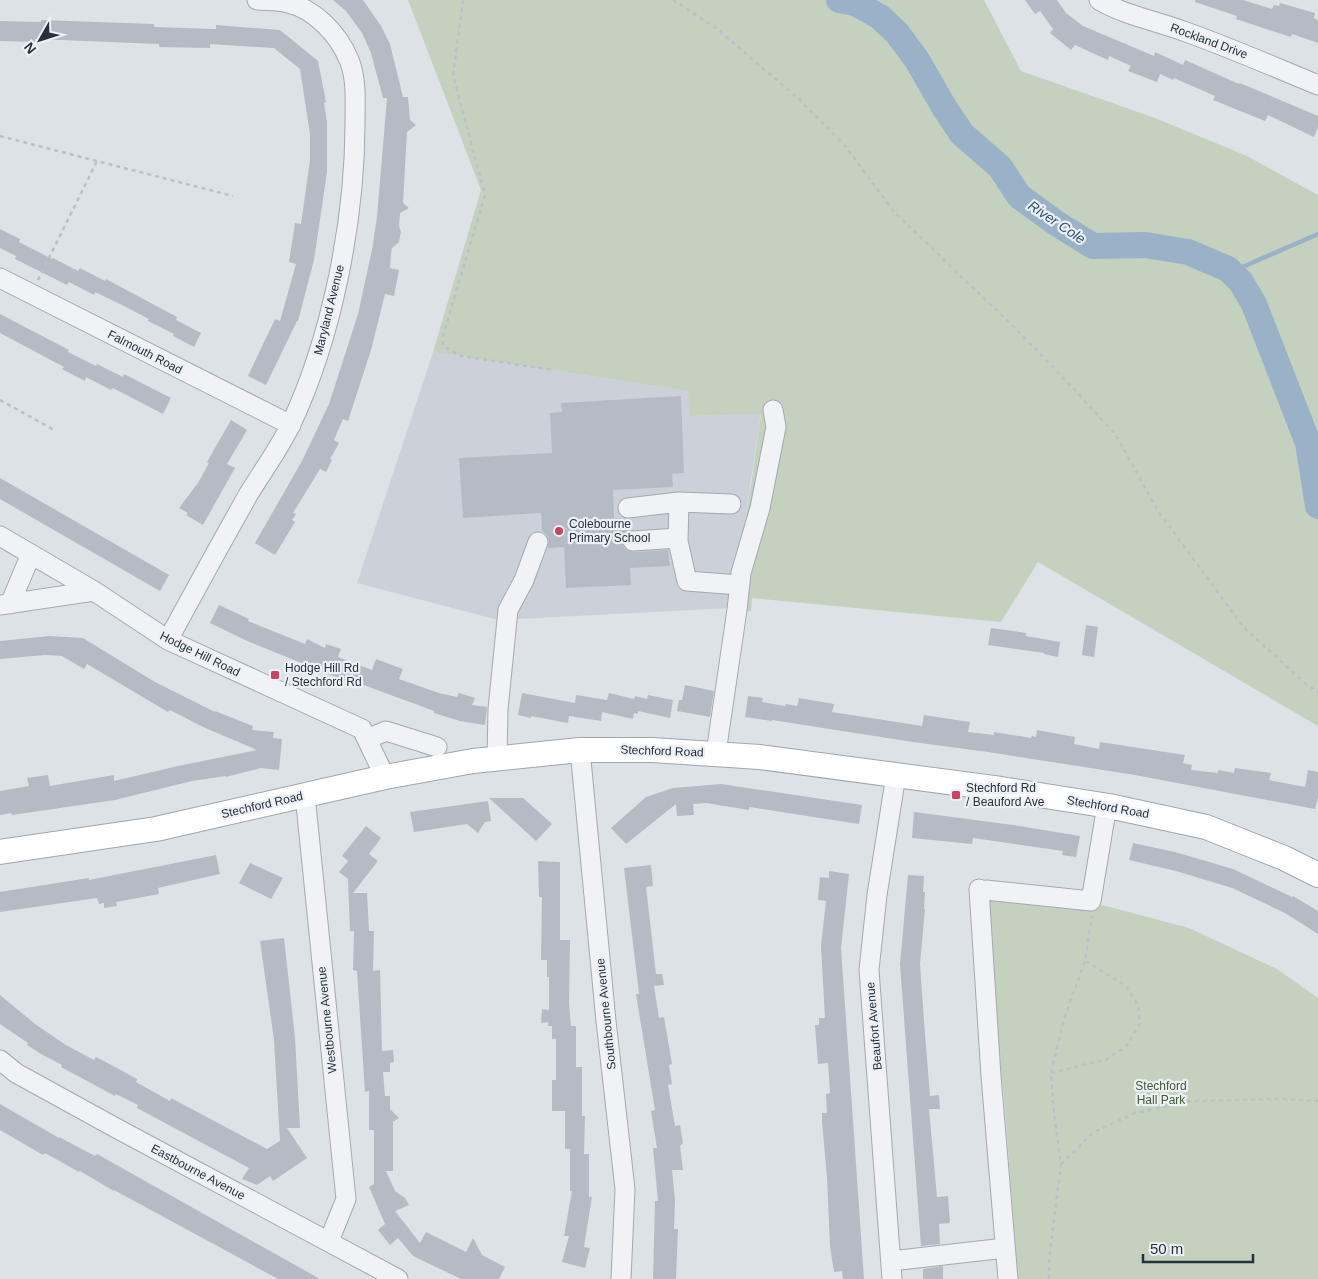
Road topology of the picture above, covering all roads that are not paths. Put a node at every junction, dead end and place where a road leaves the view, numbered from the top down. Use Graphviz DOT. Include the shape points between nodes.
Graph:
graph roads {
  1 [pos="258,0"];
  2 [pos="1099,0"];
  3 [pos="1318,85"];
  4 [pos="0,278"];
  5 [pos="773,410"];
  6 [pos="291,425"];
  7 [pos="679,502"];
  8 [pos="731,504"];
  9 [pos="628,508"];
  10 [pos="0,536"];
  11 [pos="678,538"];
  12 [pos="633,541"];
  13 [pos="538,542"];
  14 [pos="31,554"];
  15 [pos="739,586"];
  16 [pos="94,591"];
  17 [pos="5,604"];
  18 [pos="168,640"];
  19 [pos="367,739"];
  20 [pos="437,747"];
  21 [pos="580,750"];
  22 [pos="716,753"];
  23 [pos="497,758"];
  24 [pos="896,775"];
  25 [pos="385,778"];
  26 [pos="305,795"];
  27 [pos="1107,805"];
  28 [pos="0,852"];
  29 [pos="1318,875"];
  30 [pos="0,1060"];
  31 [pos="329,1241"];
  32 [pos="1005,1248"];
  33 [pos="892,1270"];
  34 [pos="398,1279"];
  35 [pos="621,1279"];
  36 [pos="1008,1279"];
  1 -- 6 [label="street, Maryland Avenue" via="293,4 322,22 333,33 350,62 355,90 355,161 336,287 317,359"];
  2 -- 3 [label="street, Rockland Drive" via="1127,14 1184,31"];
  4 -- 6 [label="street, Falmouth Road"];
  5 -- 15 [label="street" via="776,427 771,456"];
  6 -- 18 [label="street, Maryland Avenue"];
  7 -- 8 [label="street"];
  7 -- 9 [label="street"];
  7 -- 11 [label="street"];
  10 -- 14 [label="street, Hodge Hill Road"];
  11 -- 12 [label="street"];
  11 -- 15 [label="street" via="687,581"];
  13 -- 23 [label="street" via="524,580 508,610 498,709"];
  14 -- 16 [label="street, Hodge Hill Road"];
  14 -- 17 [label="street"];
  15 -- 22 [label="street"];
  16 -- 17 [label="street"];
  16 -- 18 [label="street, Hodge Hill Road"];
  18 -- 19 [label="street, Hodge Hill Road" via="362,729"];
  19 -- 20 [label="street" via="386,731"];
  19 -- 25 [label="street, Hodge Hill Road"];
  21 -- 22 [label="main road, Stechford Road"];
  21 -- 23 [label="main road, Stechford Road"];
  21 -- 35 [label="street, Southbourne Avenue" via="626,1189"];
  22 -- 24 [label="main road, Stechford Road"];
  23 -- 25 [label="main road, Stechford Road"];
  24 -- 27 [label="main road, Stechford Road"];
  24 -- 33 [label="street, Beaufort Avenue" via="869,970"];
  25 -- 26 [label="main road, Stechford Road"];
  26 -- 28 [label="main road, Stechford Road" via="156,829"];
  26 -- 31 [label="street, Westbourne Avenue" via="346,1199"];
  27 -- 29 [label="main road, Stechford Road" via="1206,827"];
  27 -- 32 [label="street" via="1091,901 982,889"];
  30 -- 31 [label="street, Eastbourne Avenue" via="16,1073"];
  31 -- 34 [label="street, Eastbourne Avenue"];
  32 -- 33 [label="street"];
  32 -- 36 [label="street"];
}
